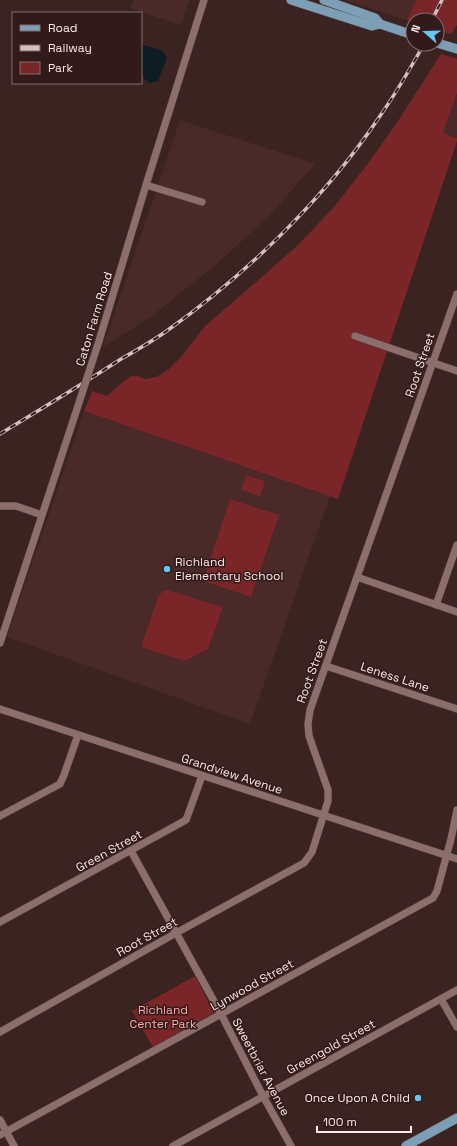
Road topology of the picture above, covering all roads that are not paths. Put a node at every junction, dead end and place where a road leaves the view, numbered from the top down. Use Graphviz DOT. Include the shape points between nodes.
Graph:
graph roads {
  1 [pos="204,0"];
  2 [pos="291,0"];
  3 [pos="324,0"];
  4 [pos="380,24"];
  5 [pos="405,32"];
  6 [pos="445,46"];
  7 [pos="455,49"];
  8 [pos="146,185"];
  9 [pos="202,202"];
  10 [pos="457,294"];
  11 [pos="355,336"];
  12 [pos="433,362"];
  13 [pos="457,371"];
  14 [pos="0,506"];
  15 [pos="42,515"];
  16 [pos="457,545"];
  17 [pos="358,577"];
  18 [pos="436,605"];
  19 [pos="457,612"];
  20 [pos="0,643"];
  21 [pos="326,666"];
  22 [pos="0,709"];
  23 [pos="457,710"];
  24 [pos="78,735"];
  25 [pos="202,776"];
  26 [pos="457,810"];
  27 [pos="0,816"];
  28 [pos="324,816"];
  29 [pos="131,851"];
  30 [pos="447,856"];
  31 [pos="457,860"];
  32 [pos="0,922"];
  33 [pos="176,933"];
  34 [pos="457,990"];
  35 [pos="441,999"];
  36 [pos="221,1014"];
  37 [pos="457,1027"];
  38 [pos="0,1032"];
  39 [pos="263,1096"];
  40 [pos="457,1118"];
  41 [pos="0,1120"];
  42 [pos="3,1134"];
  43 [pos="14,1146"];
  44 [pos="173,1146"];
  45 [pos="291,1146"];
  46 [pos="406,1146"];
  1 -- 8 [label="street, Caton Farm Road"];
  2 -- 4 [label="main road" via="372,26"];
  3 -- 4 [label="main road" via="375,18"];
  4 -- 5 [label="main road"];
  6 -- 7 [label="main road"];
  8 -- 9 [label="street"];
  8 -- 15 [label="street, Caton Farm Road, bridge" via="99,341"];
  10 -- 12 [label="street, Root Street"];
  11 -- 12 [label="street"];
  12 -- 13 [label="street"];
  12 -- 17 [label="street, Root Street"];
  14 -- 15 [label="street" via="16,506"];
  15 -- 20 [label="street, Caton Farm Road"];
  16 -- 18 [label="street"];
  17 -- 18 [label="street"];
  17 -- 21 [label="street, Root Street"];
  18 -- 19 [label="street"];
  21 -- 23 [label="street, Leness Lane"];
  21 -- 28 [label="street, Root Street" via="310,710 308,724 309,736 328,790"];
  22 -- 24 [label="street, Grandview Avenue"];
  24 -- 25 [label="street, Grandview Avenue"];
  24 -- 27 [label="street" via="60,784"];
  25 -- 28 [label="street, Grandview Avenue"];
  25 -- 29 [label="street, Green Street" via="186,820"];
  26 -- 30 [label="street, Lynwood Street"];
  28 -- 30 [label="street, Grandview Avenue"];
  28 -- 33 [label="street, Root Street" via="312,852 304,863"];
  29 -- 32 [label="street, Green Street"];
  29 -- 33 [label="street, Sweetbriar Avenue"];
  30 -- 31 [label="street, Grandview Avenue"];
  30 -- 36 [label="street, Lynwood Street" via="434,898"];
  33 -- 36 [label="street, Sweetbriar Avenue"];
  33 -- 38 [label="street, Root Street"];
  34 -- 35 [label="street, Greengold Street"];
  35 -- 37 [label="street"];
  35 -- 39 [label="street, Greengold Street"];
  36 -- 39 [label="street, Sweetbriar Avenue"];
  36 -- 42 [label="street, Lynwood Street"];
  39 -- 44 [label="street, Greengold Street"];
  39 -- 45 [label="street, Sweetbriar Avenue"];
  40 -- 46 [label="main road"];
  41 -- 42 [label="street"];
  42 -- 43 [label="street"];
}
